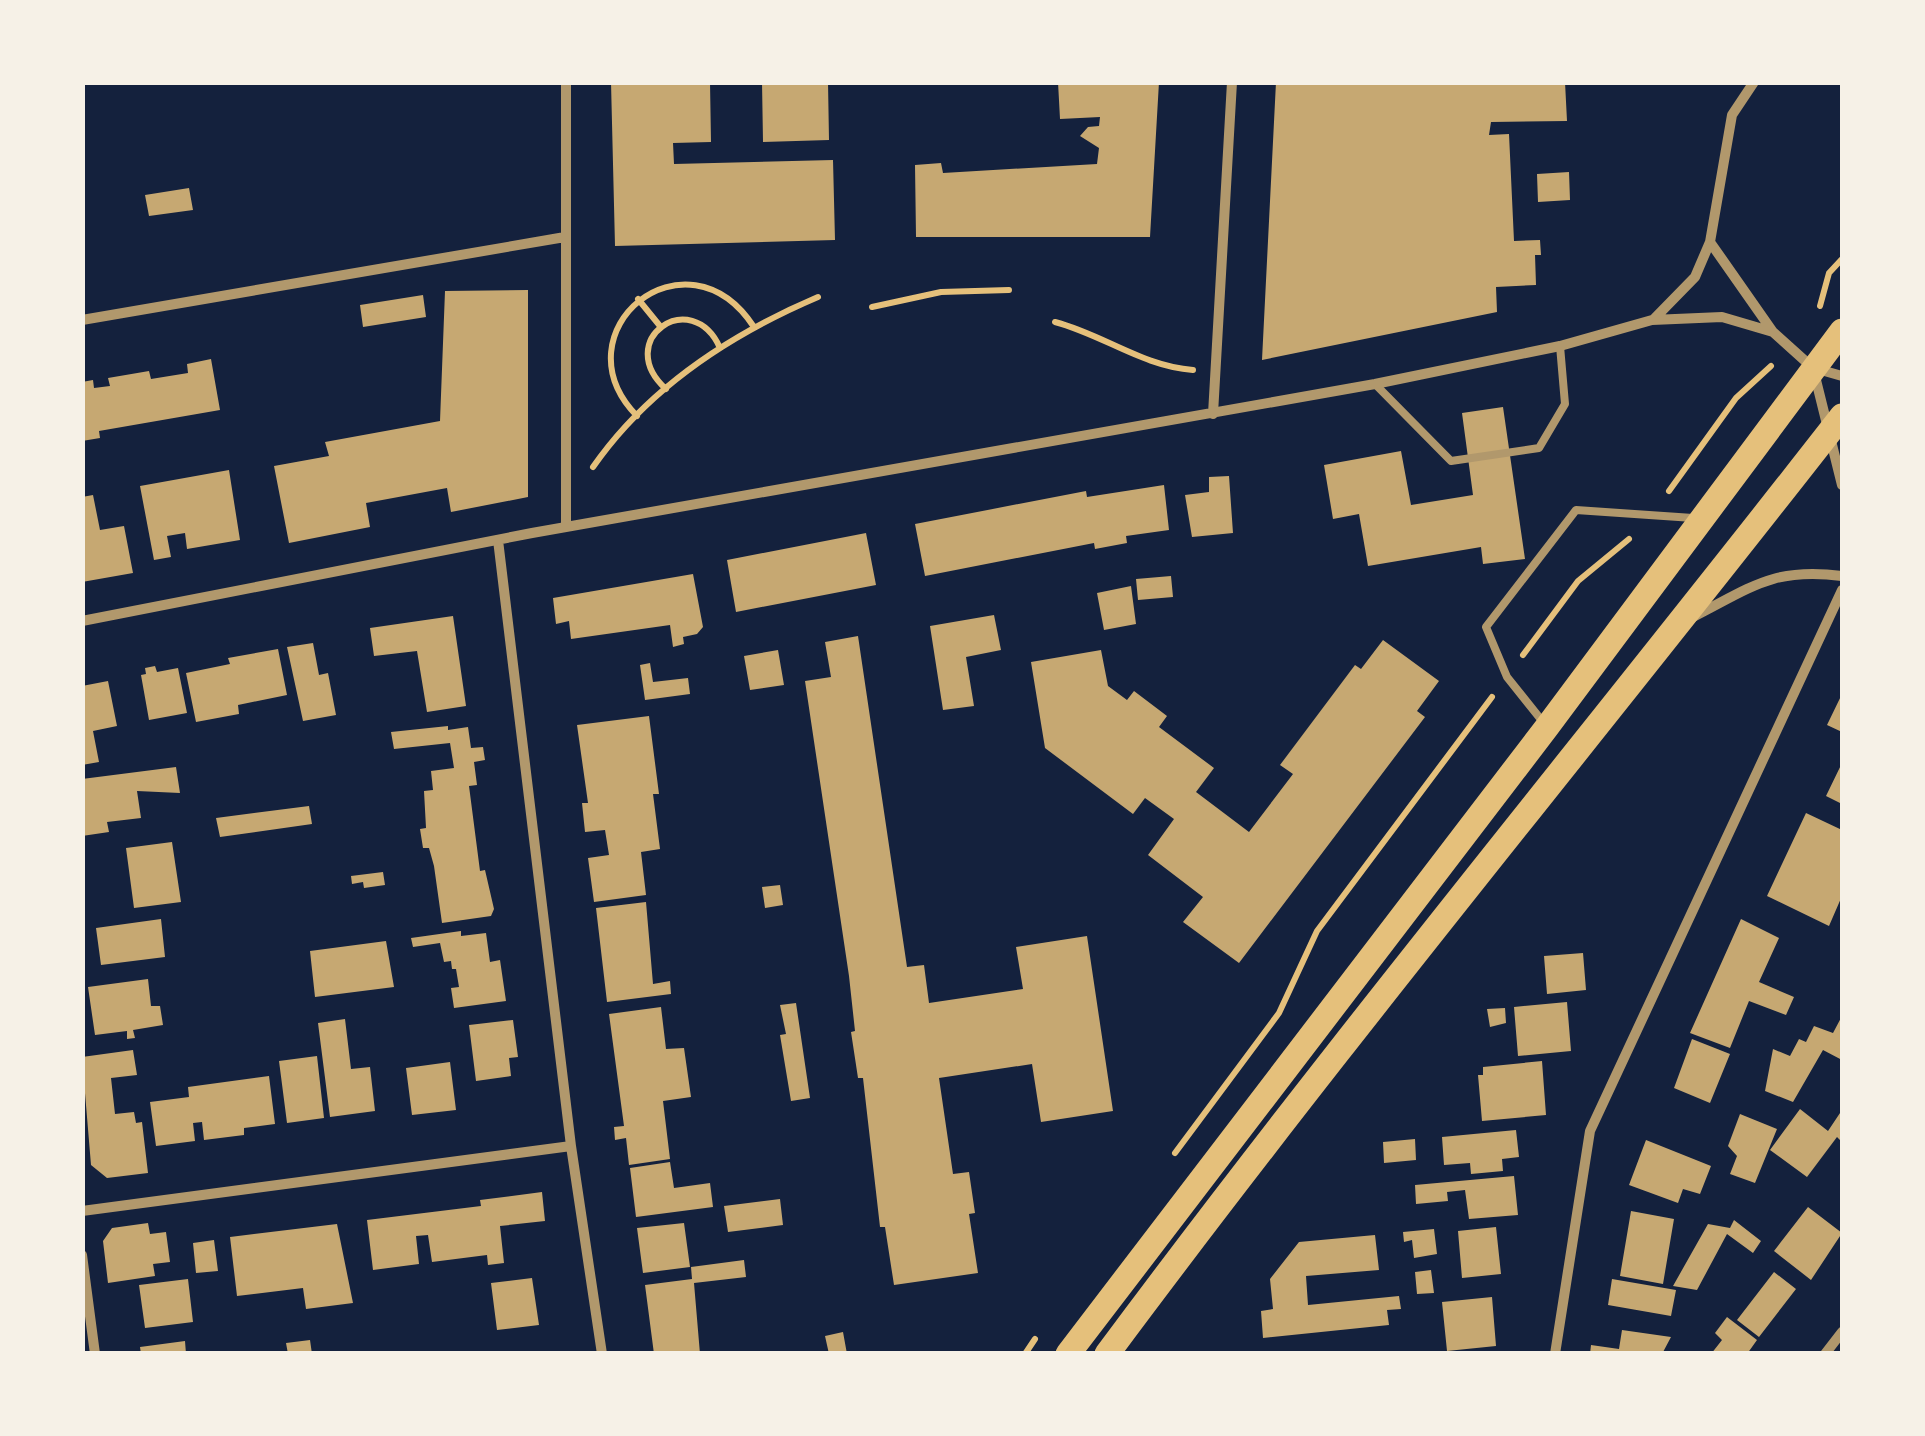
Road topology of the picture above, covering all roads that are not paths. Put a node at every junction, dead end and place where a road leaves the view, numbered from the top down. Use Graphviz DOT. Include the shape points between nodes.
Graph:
graph roads {
  1 [pos="566,82"];
  2 [pos="1232,82"];
  3 [pos="1754,82"];
  4 [pos="565,237"];
  5 [pos="1710,242"];
  6 [pos="82,320"];
  7 [pos="1652,320"];
  8 [pos="1842,331"];
  9 [pos="1773,332"];
  10 [pos="1560,346"];
  11 [pos="1813,368"];
  12 [pos="1842,376"];
  13 [pos="1376,384"];
  14 [pos="1214,414"];
  15 [pos="1835,425"];
  16 [pos="1842,485"];
  17 [pos="1702,518"];
  18 [pos="566,528"];
  19 [pos="498,540"];
  20 [pos="1842,576"];
  21 [pos="1842,590"];
  22 [pos="82,622"];
  23 [pos="1684,622"];
  24 [pos="1547,727"];
  25 [pos="571,1146"];
  26 [pos="82,1211"];
  27 [pos="82,1254"];
  28 [pos="1842,1332"];
  29 [pos="95,1354"];
  30 [pos="602,1354"];
  31 [pos="1068,1354"];
  32 [pos="1107,1354"];
  33 [pos="1556,1354"];
  34 [pos="1826,1354"];
  1 -- 4 [label="street"];
  2 -- 14 [label="street"];
  3 -- 5 [label="street" via="1732,115"];
  4 -- 6 [label="street"];
  4 -- 18 [label="street"];
  5 -- 7 [label="street" via="1695,277"];
  5 -- 9 [label="street"];
  7 -- 9 [label="street" via="1722,317"];
  7 -- 10 [label="street"];
  8 -- 11 [label="main road"];
  9 -- 11 [label="street"];
  10 -- 13 [label="street"];
  10 -- 13 [label="lane" via="1565,404 1539,448 1451,461"];
  11 -- 12 [label="street"];
  11 -- 15 [label="street"];
  11 -- 17 [label="main road"];
  13 -- 14 [label="street"];
  14 -- 18 [label="street"];
  15 -- 16 [label="street"];
  15 -- 23 [label="main road"];
  17 -- 24 [label="main road"];
  17 -- 24 [label="lane" via="1576,510 1486,628 1507,677"];
  18 -- 19 [label="street"];
  19 -- 22 [label="street"];
  19 -- 25 [label="street"];
  20 -- 23 [label="street" via="1778,574"];
  21 -- 33 [label="street" via="1590,1130"];
  23 -- 32 [label="main road" via="1243,1171"];
  24 -- 31 [label="main road"];
  25 -- 26 [label="street"];
  25 -- 30 [label="street"];
  27 -- 29 [label="street"];
  28 -- 34 [label="street"];
}
